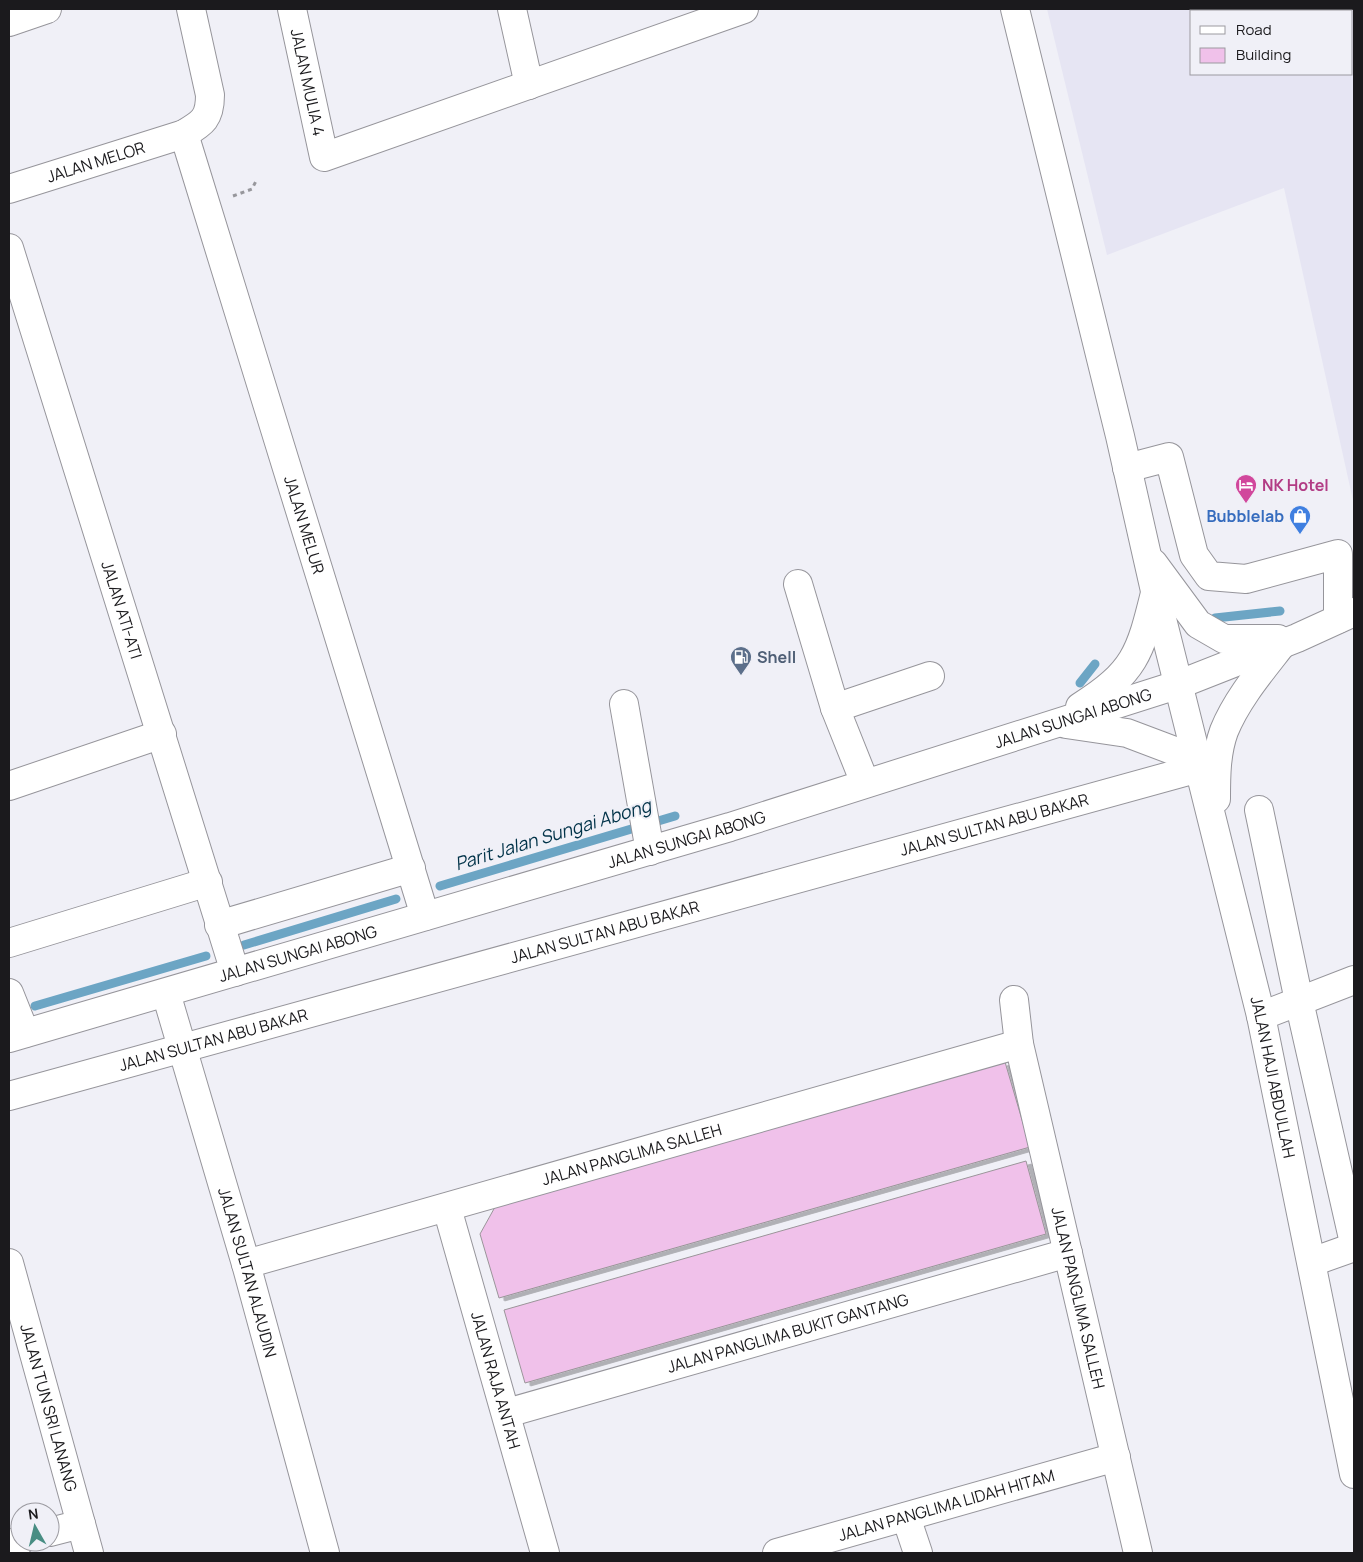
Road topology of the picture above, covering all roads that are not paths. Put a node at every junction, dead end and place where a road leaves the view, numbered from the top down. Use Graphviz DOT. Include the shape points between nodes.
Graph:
graph roads {
  1 [pos="47,9"];
  2 [pos="191,9"];
  3 [pos="292,9"];
  4 [pos="512,9"];
  5 [pos="1015,9"];
  6 [pos="735,10"];
  7 [pos="9,22"];
  8 [pos="529,85"];
  9 [pos="184,134"];
  10 [pos="9,189"];
  11 [pos="9,248"];
  12 [pos="1127,468"];
  13 [pos="1146,554"];
  14 [pos="798,584"];
  15 [pos="1155,591"];
  16 [pos="1346,615"];
  17 [pos="1289,641"];
  18 [pos="930,676"];
  19 [pos="1180,684"];
  20 [pos="624,704"];
  21 [pos="836,708"];
  22 [pos="1050,725"];
  23 [pos="162,734"];
  24 [pos="1198,763"];
  25 [pos="866,783"];
  26 [pos="9,786"];
  27 [pos="1259,810"];
  28 [pos="1216,830"];
  29 [pos="650,851"];
  30 [pos="411,868"];
  31 [pos="208,882"];
  32 [pos="426,916"];
  33 [pos="219,925"];
  34 [pos="9,943"];
  35 [pos="235,972"];
  36 [pos="1354,980"];
  37 [pos="166,992"];
  38 [pos="9,993"];
  39 [pos="1014,1000"];
  40 [pos="1299,1001"];
  41 [pos="1261,1016"];
  42 [pos="17,1036"];
  43 [pos="1018,1044"];
  44 [pos="183,1048"];
  45 [pos="9,1096"];
  46 [pos="447,1208"];
  47 [pos="1354,1245"];
  48 [pos="1068,1253"];
  49 [pos="1312,1262"];
  50 [pos="9,1263"];
  51 [pos="246,1264"];
  52 [pos="17,1323"];
  53 [pos="507,1413"];
  54 [pos="1116,1457"];
  55 [pos="1354,1470"];
  56 [pos="906,1517"];
  57 [pos="81,1524"];
  58 [pos="60,1529"];
  59 [pos="89,1553"];
  60 [pos="325,1553"];
  61 [pos="545,1553"];
  62 [pos="777,1553"];
  63 [pos="918,1553"];
  64 [pos="1138,1553"];
  1 -- 7 [label="street"];
  2 -- 9 [label="street, JALAN MELOR" via="210,95 210,109 202,123"];
  3 -- 8 [label="street, JALAN MULIA 4" via="324,157"];
  4 -- 8 [label="street"];
  5 -- 12 [label="street, JALAN HAJI ABDULLAH"];
  6 -- 8 [label="street"];
  9 -- 10 [label="street, JALAN MELOR"];
  9 -- 30 [label="street, JALAN MELUR"];
  11 -- 23 [label="street, JALAN ATI-ATI"];
  12 -- 13 [label="street, JALAN HAJI ABDULLAH"];
  12 -- 16 [label="street" via="1169,457 1194,555 1210,576 1246,578 1338,554"];
  13 -- 15 [label="street, JALAN HAJI ABDULLAH"];
  13 -- 17 [label="street" via="1198,624 1224,639"];
  14 -- 21 [label="street"];
  15 -- 19 [label="street, JALAN HAJI ABDULLAH"];
  15 -- 22 [label="street" via="1143,641 1126,670 1108,689"];
  16 -- 17 [label="street, JALAN SUNGAI ABONG"];
  17 -- 19 [label="street, JALAN SUNGAI ABONG"];
  17 -- 28 [label="street" via="1253,682 1224,731 1216,769"];
  18 -- 21 [label="street"];
  19 -- 22 [label="street, JALAN SUNGAI ABONG"];
  19 -- 24 [label="street, JALAN HAJI ABDULLAH"];
  20 -- 29 [label="street"];
  21 -- 25 [label="street"];
  22 -- 24 [label="street" via="1127,733"];
  22 -- 25 [label="street, JALAN SUNGAI ABONG"];
  23 -- 26 [label="street"];
  23 -- 31 [label="street, JALAN ATI-ATI"];
  24 -- 28 [label="street, JALAN HAJI ABDULLAH"];
  24 -- 44 [label="street, JALAN SULTAN ABU BAKAR"];
  25 -- 29 [label="street, JALAN SUNGAI ABONG"];
  27 -- 40 [label="street"];
  28 -- 41 [label="street, JALAN HAJI ABDULLAH"];
  29 -- 32 [label="street, JALAN SUNGAI ABONG"];
  30 -- 32 [label="street, JALAN MELUR"];
  30 -- 33 [label="street"];
  31 -- 33 [label="street, JALAN ATI-ATI"];
  31 -- 34 [label="street"];
  32 -- 35 [label="street, JALAN SUNGAI ABONG"];
  33 -- 35 [label="street, JALAN ATI-ATI"];
  35 -- 37 [label="street, JALAN SUNGAI ABONG"];
  36 -- 40 [label="street"];
  37 -- 42 [label="street, JALAN SUNGAI ABONG"];
  37 -- 44 [label="street, JALAN SULTAN ALAUDIN"];
  38 -- 42 [label="street"];
  39 -- 43 [label="street, JALAN PANGLIMA SALLEH"];
  40 -- 41 [label="street"];
  40 -- 47 [label="street"];
  41 -- 49 [label="street, JALAN HAJI ABDULLAH"];
  43 -- 46 [label="street, JALAN PANGLIMA SALLEH"];
  43 -- 48 [label="street, JALAN PANGLIMA SALLEH"];
  44 -- 45 [label="street, JALAN SULTAN ABU BAKAR"];
  44 -- 51 [label="street, JALAN SULTAN ALAUDIN"];
  46 -- 51 [label="street, JALAN PANGLIMA SALLEH"];
  46 -- 53 [label="street, JALAN RAJA ANTAH"];
  47 -- 49 [label="street"];
  48 -- 53 [label="street, JALAN PANGLIMA BUKIT GANTANG"];
  48 -- 54 [label="street, JALAN PANGLIMA SALLEH"];
  49 -- 55 [label="street, JALAN HAJI ABDULLAH"];
  50 -- 52 [label="street, JALAN TUN SRI LANANG"];
  51 -- 60 [label="street, JALAN SULTAN ALAUDIN"];
  52 -- 57 [label="street, JALAN TUN SRI LANANG"];
  53 -- 61 [label="street, JALAN RAJA ANTAH"];
  54 -- 56 [label="street, JALAN PANGLIMA LIDAH HITAM"];
  54 -- 64 [label="street, JALAN PANGLIMA SALLEH"];
  56 -- 62 [label="street, JALAN PANGLIMA LIDAH HITAM"];
  56 -- 63 [label="street"];
  57 -- 58 [label="street"];
  57 -- 59 [label="street, JALAN TUN SRI LANANG"];
}
